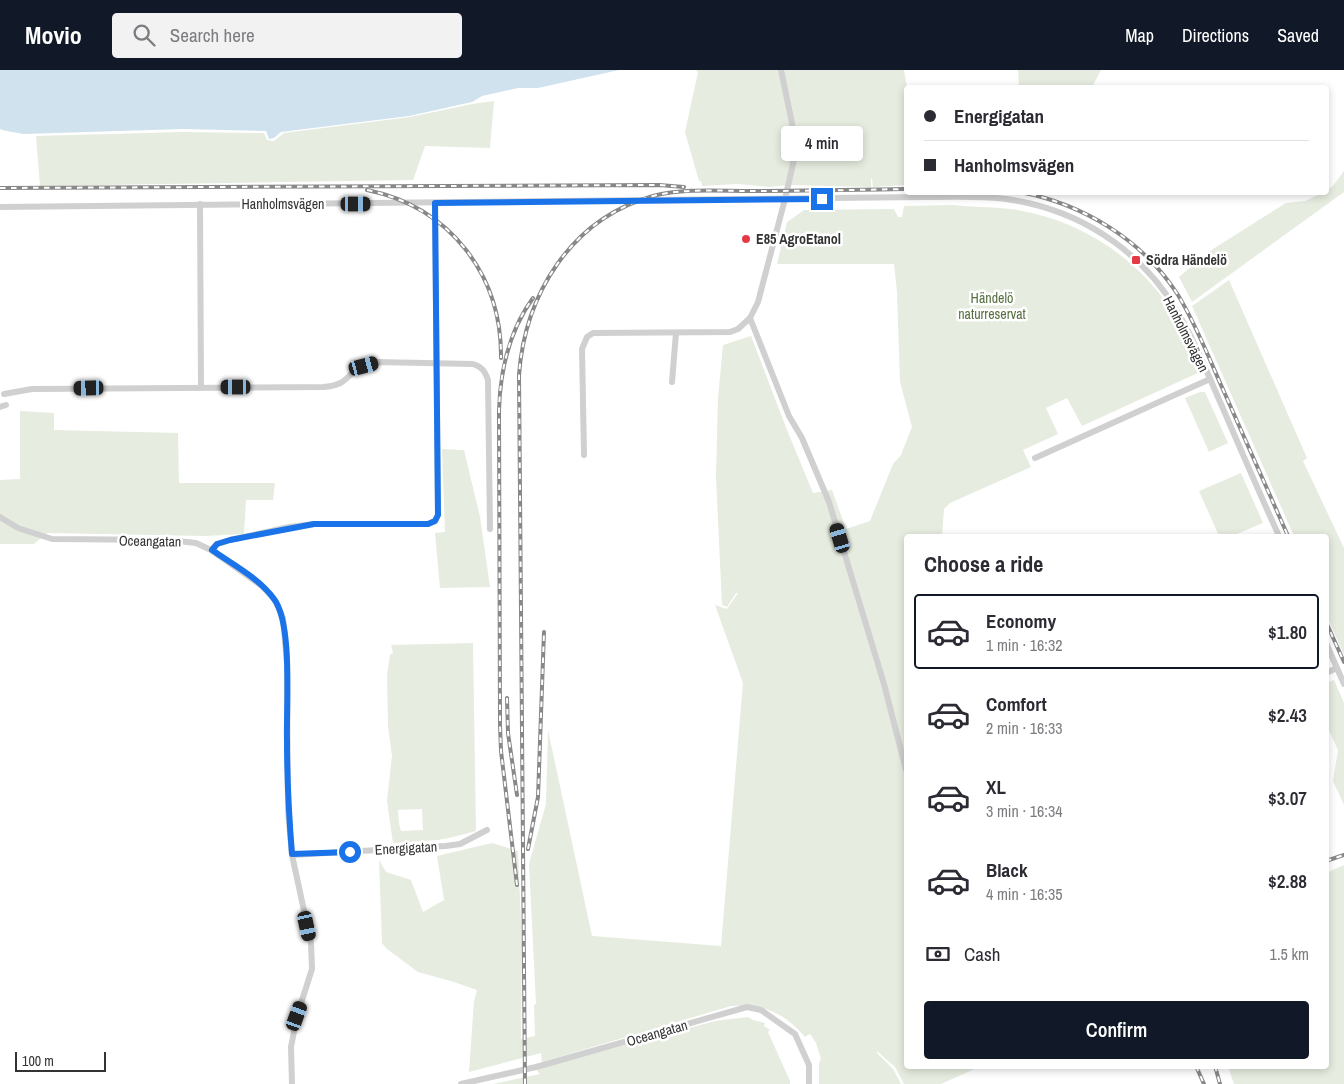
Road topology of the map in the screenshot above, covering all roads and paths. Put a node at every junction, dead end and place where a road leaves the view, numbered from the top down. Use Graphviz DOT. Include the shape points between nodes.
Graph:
graph roads {
  1 [pos="780,70"];
  2 [pos="785,199"];
  3 [pos="435,203"];
  4 [pos="200,204"];
  5 [pos="0,207"];
  6 [pos="750,318"];
  7 [pos="676,333"];
  8 [pos="437,363"];
  9 [pos="1210,379"];
  10 [pos="672,382"];
  11 [pos="201,387"];
  12 [pos="4,394"];
  13 [pos="584,455"];
  14 [pos="1035,458"];
  15 [pos="0,517"];
  16 [pos="490,529"];
  17 [pos="1278,534"];
  18 [pos="212,550"];
  19 [pos="1329,650"];
  20 [pos="1337,668"];
  21 [pos="1329,672"];
  22 [pos="1344,684"];
  23 [pos="904,762"];
  24 [pos="487,830"];
  25 [pos="292,854"];
  26 [pos="292,1084"];
  27 [pos="460,1084"];
  28 [pos="809,1084"];
  1 -- 2 [label="street" via="792,123 795,155"];
  2 -- 3 [label="street, Hanholmsvägen"];
  2 -- 6 [label="street" via="758,302"];
  2 -- 9 [label="street, Hanholmsvägen" via="994,198 1028,202 1069,215 1107,237 1157,282 1177,310"];
  3 -- 4 [label="street, Hanholmsvägen"];
  3 -- 8 [label="street"];
  4 -- 5 [label="street, Hanholmsvägen"];
  4 -- 11 [label="street"];
  6 -- 7 [label="street" via="730,332"];
  6 -- 23 [label="street" via="789,416 830,502"];
  7 -- 10 [label="street"];
  7 -- 13 [label="street" via="593,333 587,337 582,349"];
  8 -- 11 [label="street" via="376,362 364,366 335,386"];
  8 -- 16 [label="street" via="473,364 486,372"];
  8 -- 18 [label="street" via="438,515 435,521 428,524 314,524 230,540 217,544"];
  9 -- 14 [label="street"];
  9 -- 17 [label="street, Hanholmsvägen"];
  11 -- 12 [label="street" via="32,389"];
  15 -- 18 [label="street, Oceangatan" via="18,528 52,539 182,540"];
  18 -- 25 [label="street, Oceangatan" via="262,586 275,600 284,618 288,811"];
  19 -- 20 [label="street"];
  20 -- 21 [label="street"];
  20 -- 22 [label="street"];
  24 -- 25 [label="street, Energigatan" via="460,844 446,846"];
  25 -- 26 [label="street, Oceangatan" via="311,943 312,969 291,1047"];
  27 -- 28 [label="street, Oceangatan" via="530,1069 747,1007 761,1010 796,1034 809,1065"];
}
